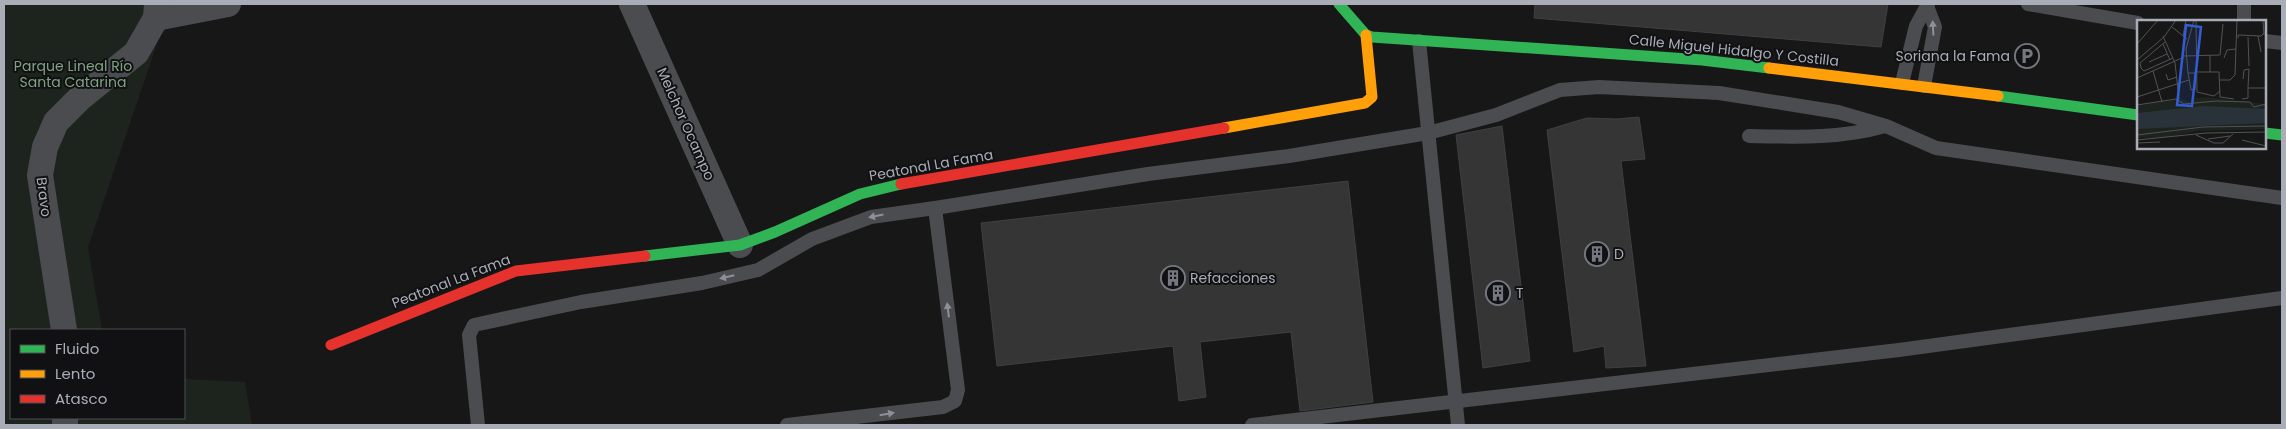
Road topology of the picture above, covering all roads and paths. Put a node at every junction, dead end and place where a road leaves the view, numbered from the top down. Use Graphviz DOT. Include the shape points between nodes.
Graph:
graph roads {
  1 [pos="228,4"];
  2 [pos="632,4"];
  3 [pos="1339,4"];
  4 [pos="2028,4"];
  5 [pos="1927,5"];
  6 [pos="2243,5"];
  7 [pos="156,11"];
  8 [pos="2235,20"];
  9 [pos="2244,20"];
  10 [pos="2137,23"];
  11 [pos="1366,35"];
  12 [pos="1419,41"];
  13 [pos="2266,41"];
  14 [pos="2282,43"];
  15 [pos="1902,83"];
  16 [pos="1924,86"];
  17 [pos="2137,116"];
  18 [pos="1886,126"];
  19 [pos="2266,132"];
  20 [pos="1428,133"];
  21 [pos="2282,135"];
  22 [pos="1748,136"];
  23 [pos="2282,198"];
  24 [pos="935,208"];
  25 [pos="740,245"];
  26 [pos="2282,298"];
  27 [pos="64,329"];
  28 [pos="331,345"];
  29 [pos="1456,402"];
  30 [pos="478,425"];
  31 [pos="787,425"];
  32 [pos="1252,425"];
  33 [pos="1458,425"];
  1 -- 7 [label="street, Bravo"];
  2 -- 25 [label="street, Melchor Ocampo"];
  3 -- 11 [label="street"];
  4 -- 10 [label="lane"];
  5 -- 15 [label="lane" via="1916,26"];
  16 -- 5 [label="lane, one-way" via="1935,27"];
  6 -- 8 [label="lane"];
  6 -- 9 [label="lane"];
  7 -- 27 [label="street, Bravo" via="136,53 56,122 45,147 40,175"];
  11 -- 12 [label="street, Calle Miguel Hidalgo Y Costilla"];
  11 -- 25 [label="street, Peatonal La Fama" via="1372,97 1364,103 878,188 854,195 773,234"];
  12 -- 15 [label="street, Calle Miguel Hidalgo Y Costilla" via="1702,60"];
  12 -- 20 [label="lane"];
  13 -- 14 [label="lane"];
  15 -- 16 [label="street, Calle Miguel Hidalgo Y Costilla"];
  16 -- 17 [label="street, Calle Miguel Hidalgo Y Costilla"];
  18 -- 20 [label="lane" via="1838,112 1720,93 1599,87 1560,90 1496,115"];
  18 -- 22 [label="lane" via="1820,137"];
  18 -- 23 [label="lane" via="1936,148"];
  19 -- 21 [label="street"];
  20 -- 24 [label="lane"];
  20 -- 29 [label="lane"];
  24 -- 30 [label="lane, one-way" via="871,217 812,238 758,270 474,325 469,335"];
  31 -- 24 [label="lane, one-way" via="943,407 955,401 958,390"];
  25 -- 28 [label="street, Peatonal La Fama" via="516,271"];
  26 -- 29 [label="lane" via="1899,350"];
  29 -- 32 [label="lane"];
  29 -- 33 [label="lane"];
}
